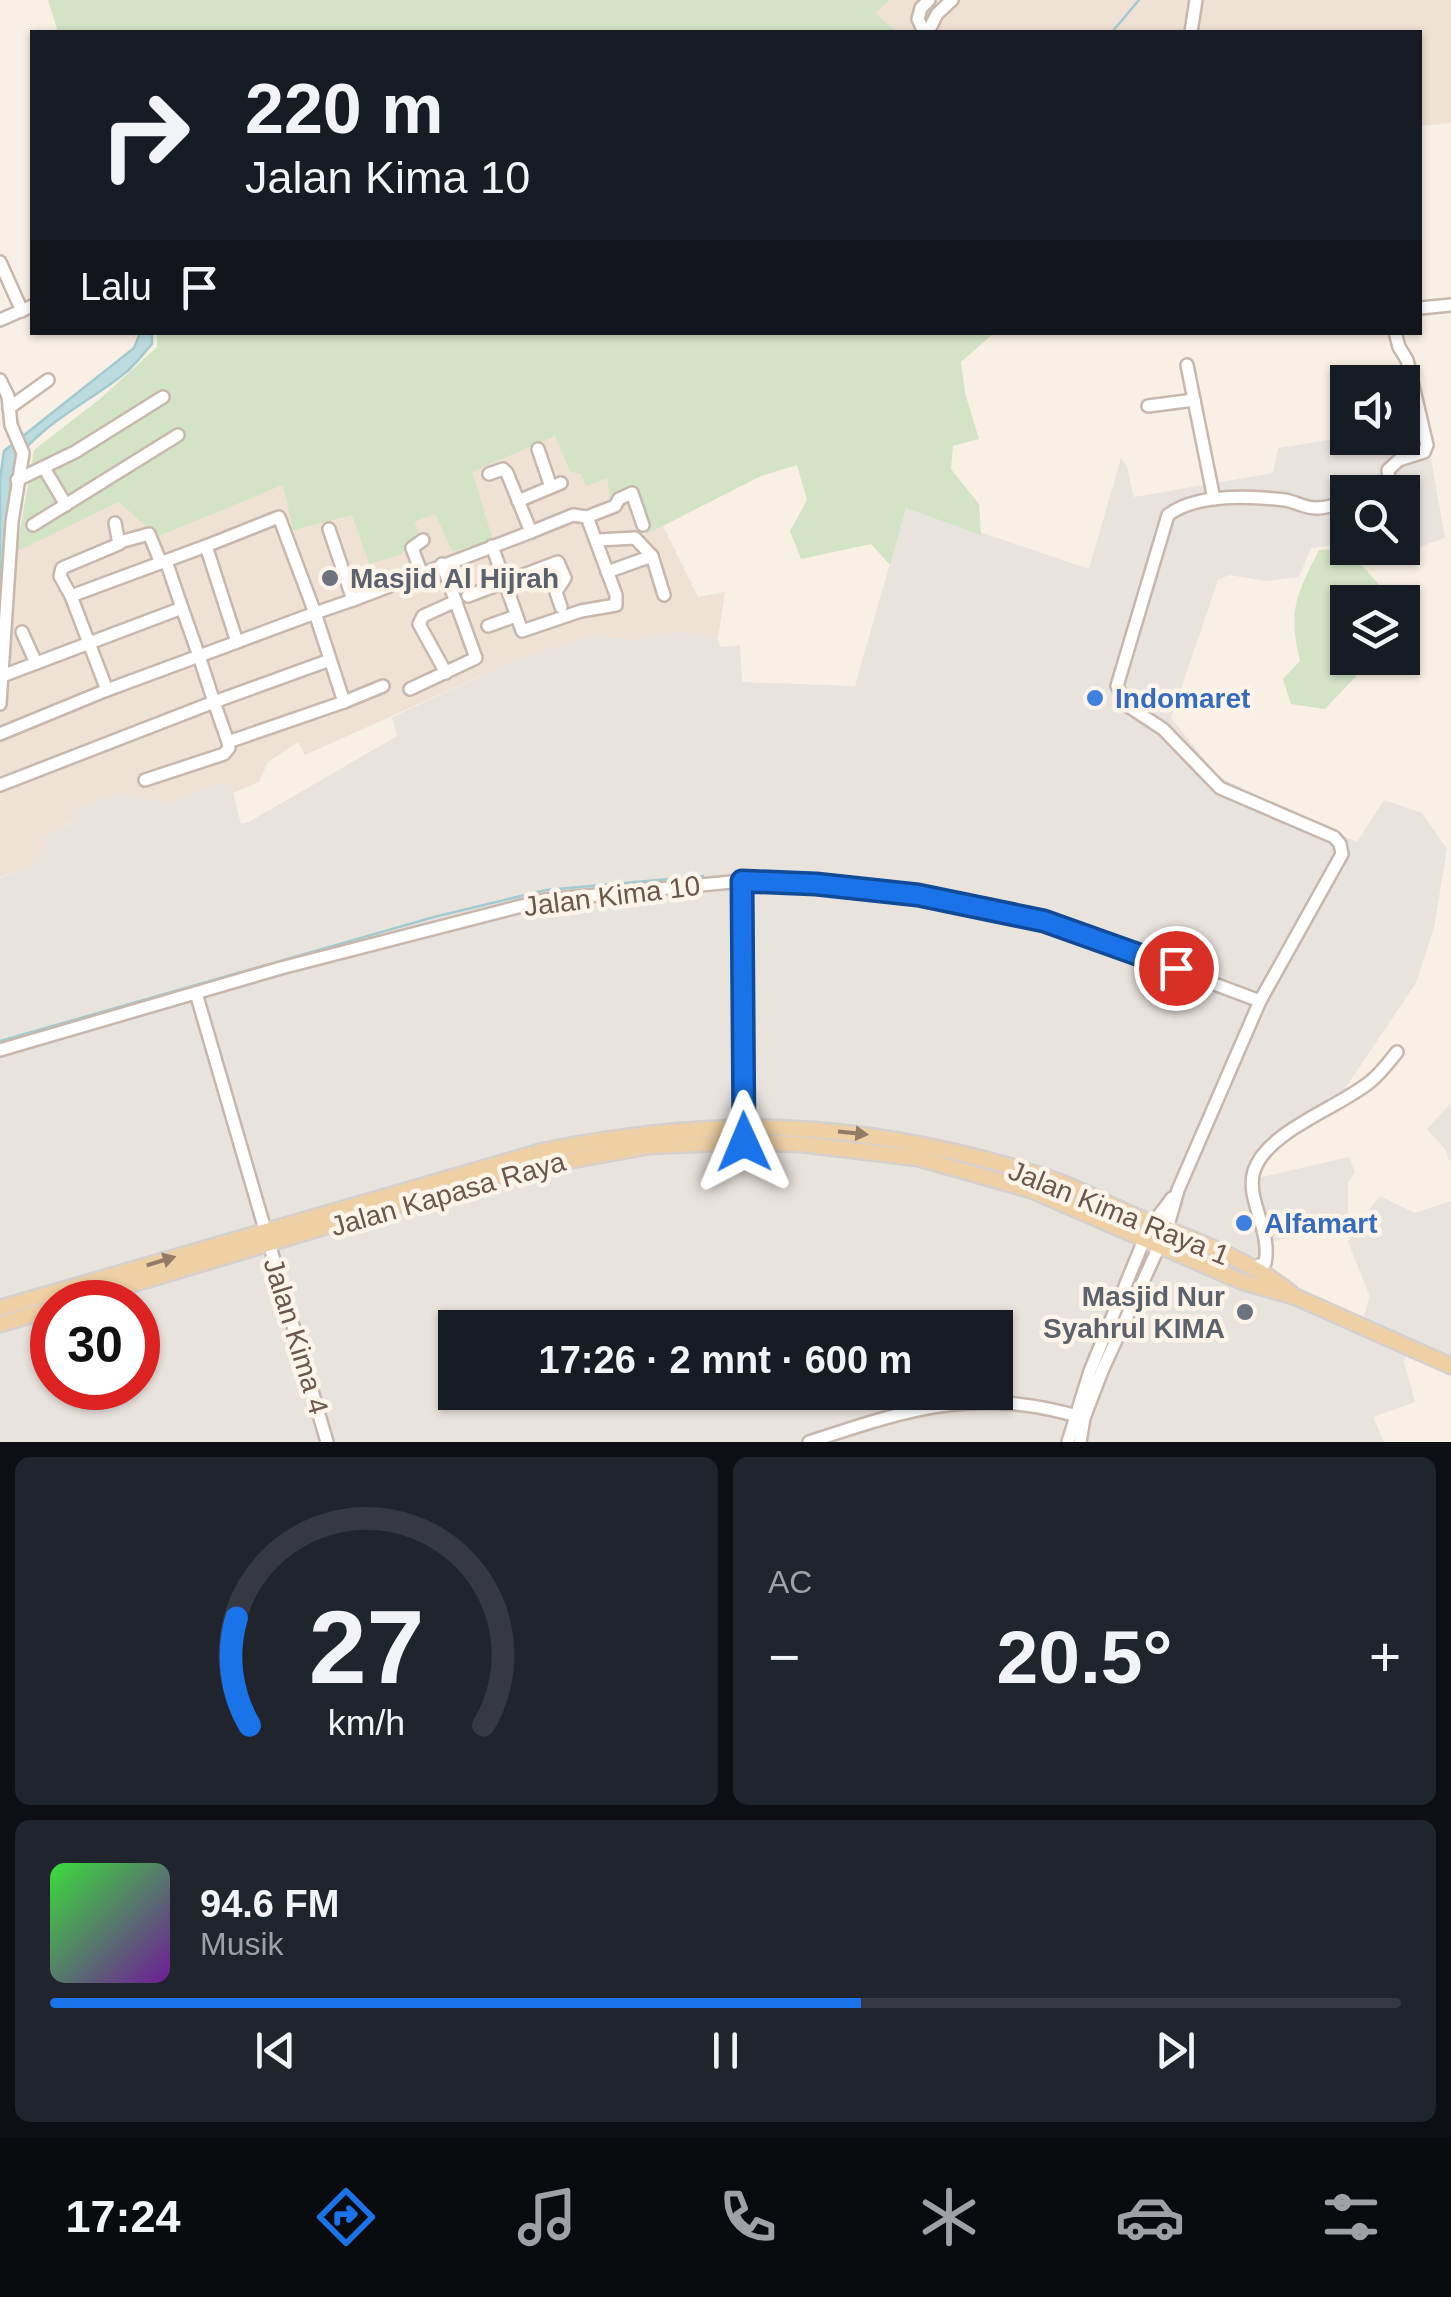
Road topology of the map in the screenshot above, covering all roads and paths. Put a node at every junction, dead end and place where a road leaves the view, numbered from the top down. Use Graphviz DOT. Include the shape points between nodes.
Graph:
graph roads {
  1 [pos="929,0"];
  2 [pos="952,0"];
  3 [pos="1196,0"];
  4 [pos="925,30"];
  5 [pos="927,30"];
  6 [pos="1191,30"];
  7 [pos="0,262"];
  8 [pos="1451,305"];
  9 [pos="1422,308"];
  10 [pos="28,309"];
  11 [pos="0,320"];
  12 [pos="1396,335"];
  13 [pos="1187,365"];
  14 [pos="0,380"];
  15 [pos="48,380"];
  16 [pos="163,397"];
  17 [pos="1194,400"];
  18 [pos="1148,406"];
  19 [pos="9,408"];
  20 [pos="178,435"];
  21 [pos="538,449"];
  22 [pos="44,468"];
  23 [pos="489,474"];
  24 [pos="1388,475"];
  25 [pos="17,480"];
  26 [pos="1214,500"];
  27 [pos="518,501"];
  28 [pos="66,506"];
  29 [pos="1330,506"];
  30 [pos="587,517"];
  31 [pos="115,522"];
  32 [pos="33,525"];
  33 [pos="644,525"];
  34 [pos="329,529"];
  35 [pos="531,532"];
  36 [pos="424,540"];
  37 [pos="598,540"];
  38 [pos="120,542"];
  39 [pos="206,546"];
  40 [pos="492,546"];
  41 [pos="652,556"];
  42 [pos="164,562"];
  43 [pos="442,564"];
  44 [pos="421,572"];
  45 [pos="607,572"];
  46 [pos="505,583"];
  47 [pos="71,596"];
  48 [pos="664,596"];
  49 [pos="462,598"];
  50 [pos="353,600"];
  51 [pos="182,608"];
  52 [pos="561,608"];
  53 [pos="315,614"];
  54 [pos="516,616"];
  55 [pos="488,626"];
  56 [pos="22,632"];
  57 [pos="90,642"];
  58 [pos="238,642"];
  59 [pos="199,656"];
  60 [pos="330,660"];
  61 [pos="36,663"];
  62 [pos="446,672"];
  63 [pos="2,676"];
  64 [pos="383,686"];
  65 [pos="410,688"];
  66 [pos="108,690"];
  67 [pos="214,702"];
  68 [pos="344,702"];
  69 [pos="0,704"];
  70 [pos="0,734"];
  71 [pos="228,742"];
  72 [pos="145,780"];
  73 [pos="0,785"];
  74 [pos="742,881"];
  75 [pos="196,993"];
  76 [pos="1260,1001"];
  77 [pos="0,1050"];
  78 [pos="1397,1052"];
  79 [pos="743,1134"];
  80 [pos="1160,1226"];
  81 [pos="266,1238"];
  82 [pos="1152,1244"];
  83 [pos="1259,1266"];
  84 [pos="140,1280"];
  85 [pos="1296,1297"];
  86 [pos="0,1308"];
  87 [pos="30,1315"];
  88 [pos="0,1324"];
  89 [pos="1451,1366"];
  90 [pos="1079,1417"];
  91 [pos="327,1442"];
  92 [pos="809,1442"];
  93 [pos="1068,1442"];
  94 [pos="1080,1442"];
  1 -- 4 [label="street" via="918,19"];
  2 -- 5 [label="street"];
  3 -- 6 [label="street"];
  7 -- 10 [label="street"];
  8 -- 9 [label="street"];
  10 -- 11 [label="street"];
  12 -- 24 [label="street" via="1428,445"];
  13 -- 17 [label="street"];
  14 -- 19 [label="street"];
  15 -- 19 [label="street"];
  16 -- 22 [label="street"];
  17 -- 18 [label="street"];
  17 -- 26 [label="street"];
  19 -- 25 [label="street" via="23,452"];
  20 -- 28 [label="street"];
  21 -- 27 [label="street" via="556,485"];
  22 -- 25 [label="street"];
  22 -- 28 [label="street"];
  23 -- 27 [label="street" via="505,470"];
  25 -- 63 [label="street"];
  26 -- 29 [label="street"];
  26 -- 76 [label="street" via="1168,515 1117,686 1128,706 1163,729 1220,788 1340,844 1338,862"];
  27 -- 35 [label="street"];
  28 -- 32 [label="street"];
  30 -- 33 [label="street" via="632,493"];
  30 -- 35 [label="street" via="573,515"];
  30 -- 37 [label="street"];
  31 -- 38 [label="street"];
  34 -- 50 [label="street"];
  35 -- 40 [label="street"];
  36 -- 44 [label="street" via="412,548"];
  37 -- 41 [label="street" via="636,538"];
  37 -- 45 [label="street"];
  38 -- 42 [label="street" via="149,534"];
  38 -- 47 [label="street" via="62,568"];
  39 -- 42 [label="street"];
  39 -- 53 [label="street" via="279,517"];
  39 -- 58 [label="street"];
  40 -- 43 [label="street"];
  40 -- 46 [label="street"];
  41 -- 45 [label="street"];
  41 -- 48 [label="street"];
  42 -- 47 [label="street"];
  42 -- 51 [label="street"];
  43 -- 44 [label="street"];
  43 -- 49 [label="street"];
  44 -- 50 [label="street"];
  45 -- 54 [label="street" via="614,607 525,631"];
  46 -- 49 [label="street"];
  46 -- 52 [label="street" via="560,563"];
  46 -- 54 [label="street"];
  47 -- 57 [label="street"];
  49 -- 62 [label="street" via="476,654"];
  49 -- 62 [label="street" via="423,616 420,624"];
  50 -- 53 [label="street"];
  51 -- 57 [label="street"];
  51 -- 59 [label="street"];
  53 -- 58 [label="street"];
  53 -- 60 [label="street"];
  54 -- 55 [label="street"];
  56 -- 61 [label="street"];
  57 -- 61 [label="street"];
  57 -- 66 [label="street"];
  58 -- 59 [label="street"];
  59 -- 66 [label="street"];
  59 -- 67 [label="street"];
  60 -- 67 [label="street"];
  60 -- 68 [label="street"];
  61 -- 63 [label="street"];
  62 -- 65 [label="street"];
  63 -- 69 [label="street"];
  64 -- 68 [label="street"];
  66 -- 70 [label="street"];
  67 -- 71 [label="street"];
  67 -- 73 [label="street"];
  68 -- 71 [label="street"];
  71 -- 72 [label="street" via="224,754"];
  74 -- 75 [label="street, Jalan Kima 10" via="556,898"];
  74 -- 76 [label="street, Jalan Kima 10" via="918,895 1044,921"];
  74 -- 79 [label="street"];
  75 -- 77 [label="street, Jalan Kima 10"];
  75 -- 81 [label="street"];
  76 -- 80 [label="street"];
  78 -- 83 [label="street" via="1369,1084 1260,1158 1252,1178 1267,1235"];
  79 -- 80 [label="main road, Jalan Kima Raya 1, one-way" via="794,1127 889,1136 1034,1173"];
  79 -- 81 [label="main road, Jalan Kapasa Raya" via="527,1168"];
  79 -- 82 [label="main road, Jalan Kapasa Raya" via="918,1158 1031,1190"];
  80 -- 82 [label="street"];
  80 -- 83 [label="main road, Jalan Kima Raya 1"];
  81 -- 84 [label="main road, Jalan Kapasa Raya"];
  86 -- 81 [label="main road, one-way"];
  81 -- 91 [label="street, Jalan Kima 4"];
  82 -- 85 [label="main road, Jalan Kapasa Raya"];
  82 -- 90 [label="street"];
  83 -- 85 [label="main road, Jalan Kima Raya 1"];
  85 -- 89 [label="main road, Jalan Kapasa Raya"];
  87 -- 88 [label="main road"];
  90 -- 92 [label="street" via="1016,1403 960,1401"];
  90 -- 93 [label="street"];
  90 -- 94 [label="street"];
}
